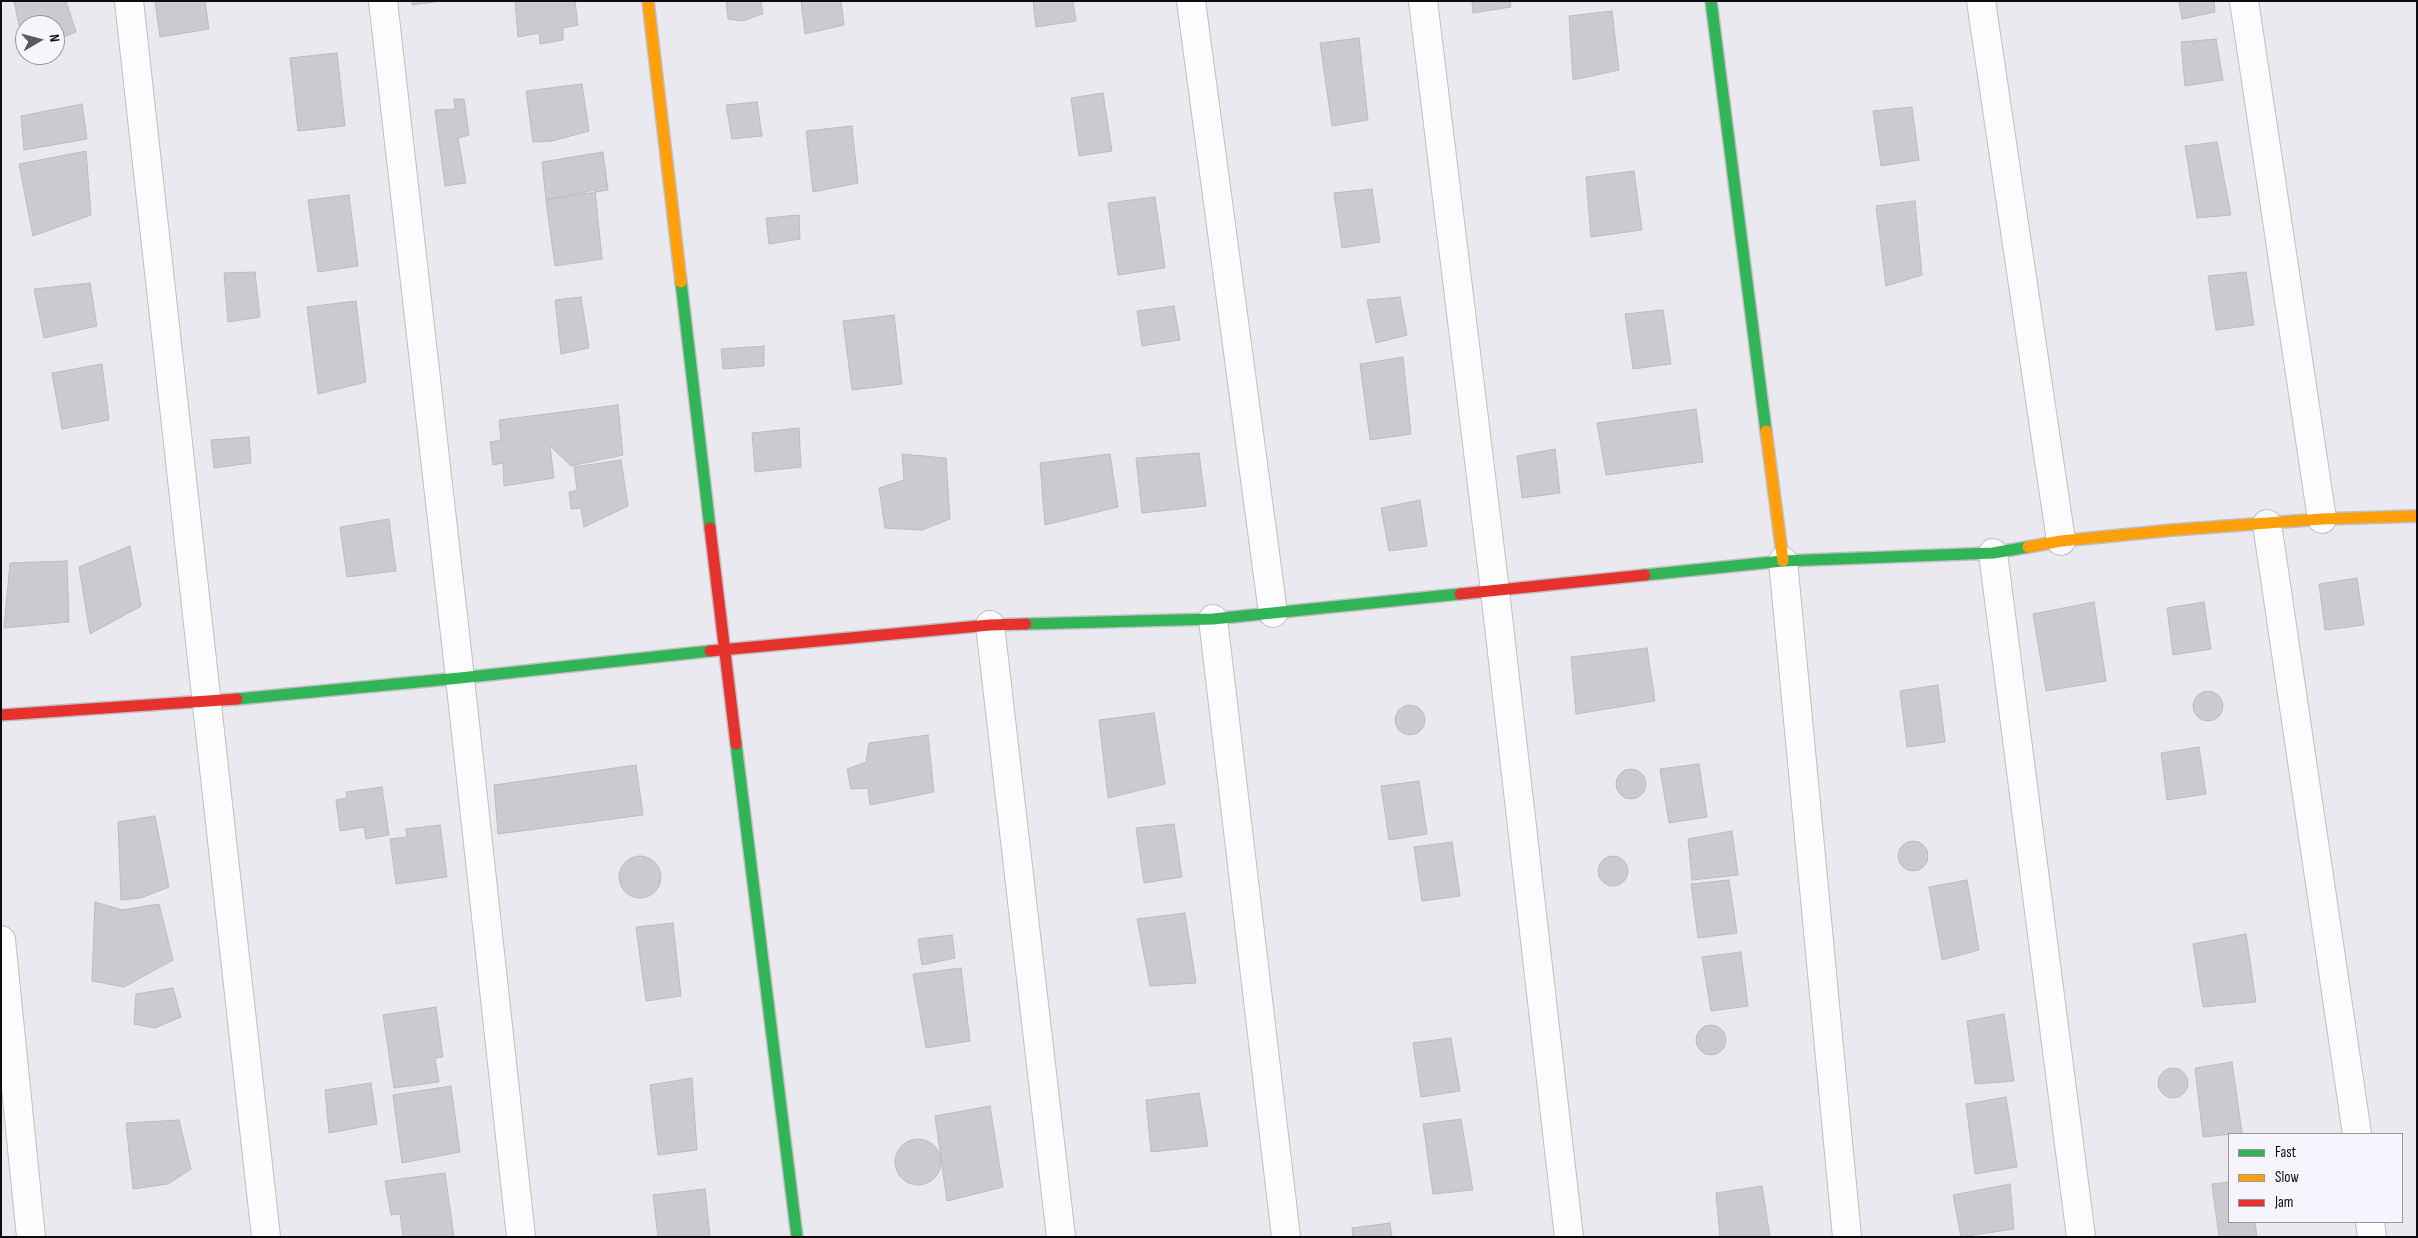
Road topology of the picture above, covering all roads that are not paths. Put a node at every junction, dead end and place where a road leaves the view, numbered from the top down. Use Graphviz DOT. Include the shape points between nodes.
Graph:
graph roads {
  1 [pos="129,1"];
  2 [pos="383,1"];
  3 [pos="648,1"];
  4 [pos="1191,1"];
  5 [pos="1423,1"];
  6 [pos="1711,1"];
  7 [pos="1981,1"];
  8 [pos="2244,1"];
  9 [pos="2417,516"];
  10 [pos="2322,519"];
  11 [pos="2267,524"];
  12 [pos="2061,541"];
  13 [pos="1994,553"];
  14 [pos="1783,561"];
  15 [pos="1495,590"];
  16 [pos="1273,613"];
  17 [pos="1213,619"];
  18 [pos="990,626"];
  19 [pos="724,649"];
  20 [pos="460,678"];
  21 [pos="206,702"];
  22 [pos="1,715"];
  23 [pos="1,940"];
  24 [pos="2357,1133"];
  25 [pos="2370,1223"];
  26 [pos="30,1237"];
  27 [pos="266,1237"];
  28 [pos="521,1237"];
  29 [pos="797,1237"];
  30 [pos="1061,1237"];
  31 [pos="1286,1237"];
  32 [pos="1569,1237"];
  33 [pos="1847,1237"];
  34 [pos="2081,1237"];
  35 [pos="2372,1237"];
  1 -- 21 [label="street"];
  2 -- 20 [label="street"];
  3 -- 19 [label="street"];
  4 -- 16 [label="street"];
  5 -- 15 [label="street"];
  6 -- 14 [label="street"];
  7 -- 12 [label="street"];
  8 -- 10 [label="street"];
  9 -- 10 [label="street"];
  10 -- 11 [label="street"];
  11 -- 12 [label="street"];
  11 -- 24 [label="street"];
  12 -- 13 [label="street"];
  13 -- 14 [label="street"];
  13 -- 34 [label="street"];
  14 -- 15 [label="street"];
  14 -- 33 [label="street"];
  15 -- 16 [label="street"];
  15 -- 32 [label="street"];
  16 -- 17 [label="street"];
  17 -- 18 [label="street"];
  17 -- 31 [label="street"];
  18 -- 19 [label="street"];
  18 -- 30 [label="street"];
  19 -- 20 [label="street"];
  19 -- 29 [label="street"];
  20 -- 21 [label="street"];
  20 -- 28 [label="street"];
  21 -- 22 [label="street"];
  21 -- 27 [label="street"];
  23 -- 26 [label="street"];
  25 -- 35 [label="street"];
}
